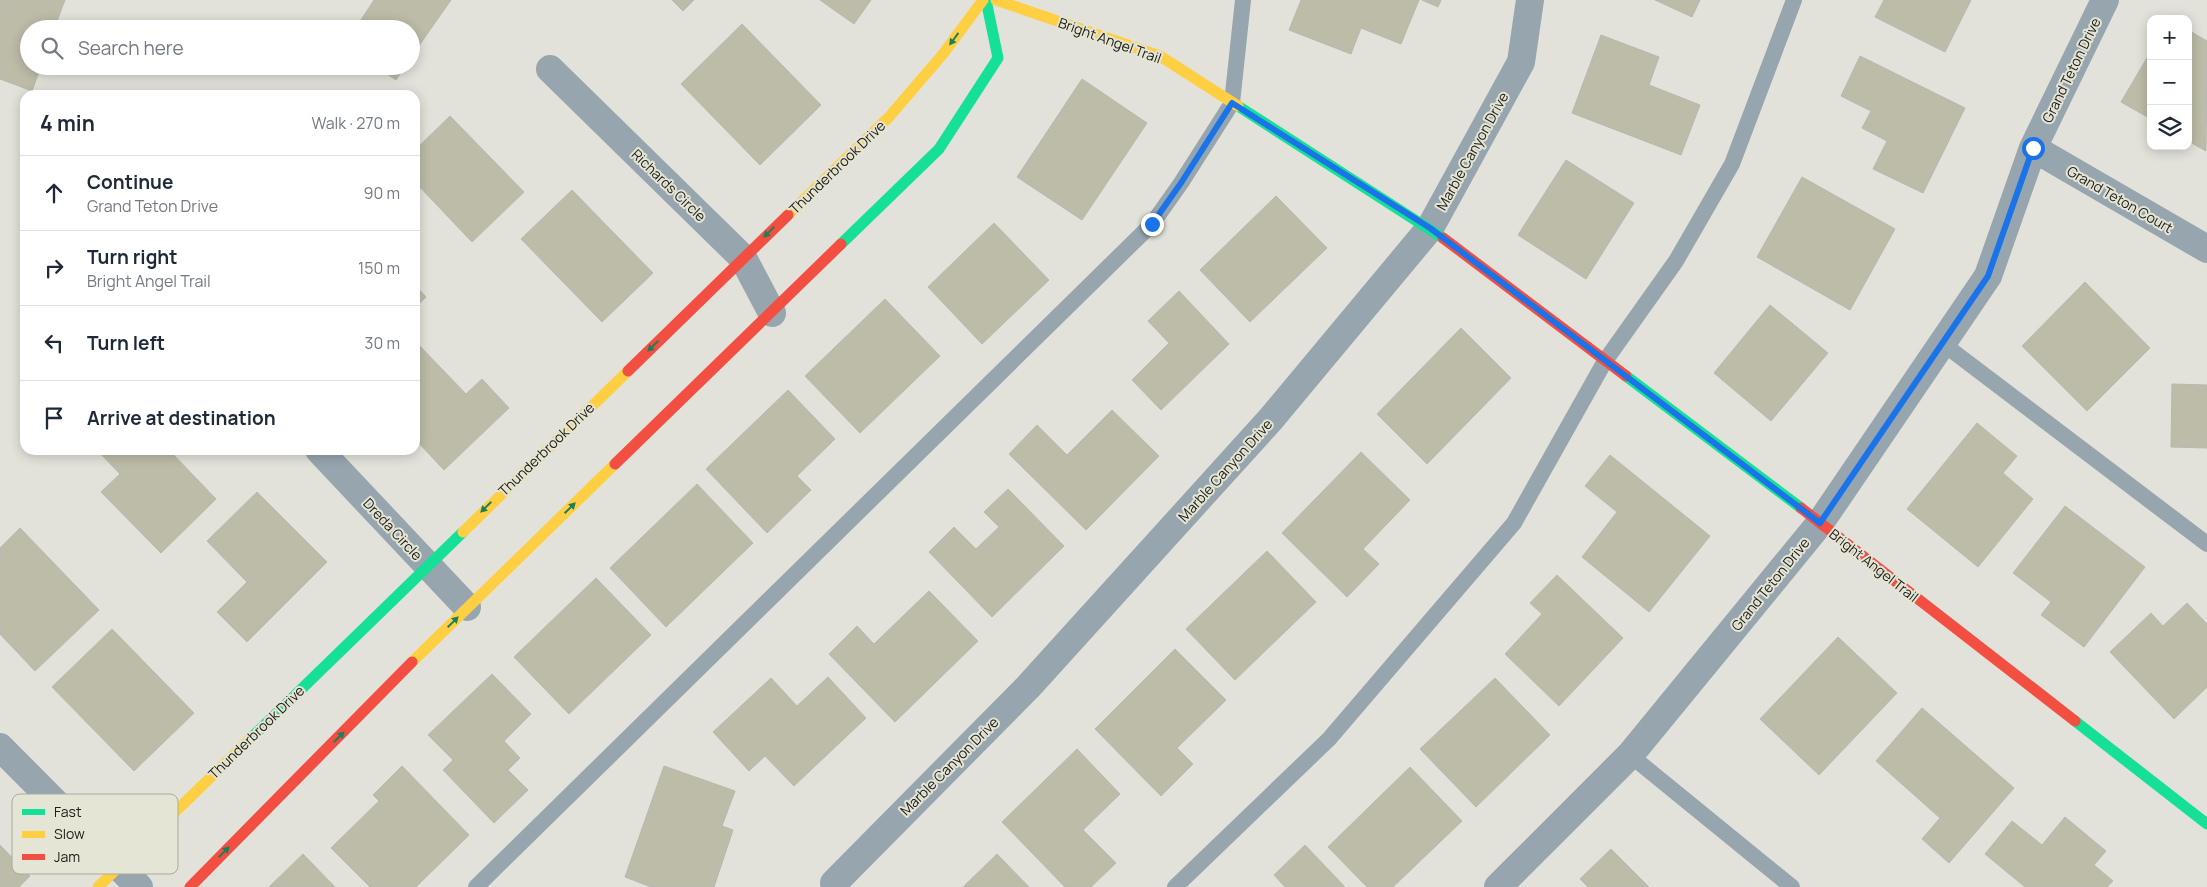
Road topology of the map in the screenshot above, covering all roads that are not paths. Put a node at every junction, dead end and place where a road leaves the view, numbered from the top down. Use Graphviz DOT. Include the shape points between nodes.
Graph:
graph roads {
  1 [pos="984,0"];
  2 [pos="996,0"];
  3 [pos="1243,0"];
  4 [pos="1530,0"];
  5 [pos="1794,0"];
  6 [pos="2105,0"];
  7 [pos="550,69"];
  8 [pos="1232,103"];
  9 [pos="2033,148"];
  10 [pos="1430,228"];
  11 [pos="2207,249"];
  12 [pos="743,258"];
  13 [pos="772,313"];
  14 [pos="1942,343"];
  15 [pos="1605,361"];
  16 [pos="324,455"];
  17 [pos="1820,523"];
  18 [pos="2207,544"];
  19 [pos="427,565"];
  20 [pos="467,607"];
  21 [pos="0,747"];
  22 [pos="1630,755"];
  23 [pos="46,794"];
  24 [pos="178,808"];
  25 [pos="2207,824"];
  26 [pos="111,874"];
  27 [pos="125,874"];
  28 [pos="834,883"];
  29 [pos="98,887"];
  30 [pos="139,887"];
  31 [pos="190,887"];
  32 [pos="476,887"];
  33 [pos="1175,887"];
  34 [pos="1498,887"];
  35 [pos="1792,887"];
  1 -- 12 [label="street, Thunderbrook Drive, one-way" via="889,117"];
  1 -- 13 [label="street, Thunderbrook Drive" via="998,58 939,149"];
  2 -- 8 [label="street, Bright Angel Trail" via="1160,56"];
  3 -- 8 [label="lane"];
  4 -- 10 [label="street, Marble Canyon Drive" via="1521,62"];
  5 -- 15 [label="lane" via="1732,164 1676,261"];
  6 -- 9 [label="street, Grand Teton Drive"];
  7 -- 12 [label="street, Richards Circle"];
  8 -- 10 [label="street, Bright Angel Trail"];
  8 -- 32 [label="lane" via="1152,224"];
  9 -- 11 [label="street, Grand Teton Court"];
  9 -- 14 [label="street, Grand Teton Drive" via="1988,276"];
  10 -- 15 [label="street, Bright Angel Trail"];
  10 -- 28 [label="street, Marble Canyon Drive" via="1270,420 1028,687"];
  12 -- 13 [label="street, Richards Circle"];
  12 -- 19 [label="street, Thunderbrook Drive, one-way"];
  20 -- 13 [label="street, Thunderbrook Drive, one-way"];
  14 -- 17 [label="street, Grand Teton Drive"];
  14 -- 18 [label="lane"];
  15 -- 17 [label="street, Bright Angel Trail"];
  15 -- 33 [label="lane" via="1514,524 1329,739"];
  16 -- 19 [label="street, Dreda Circle"];
  17 -- 22 [label="street, Grand Teton Drive"];
  17 -- 25 [label="street, Bright Angel Trail"];
  19 -- 20 [label="street, Dreda Circle"];
  19 -- 24 [label="street, Thunderbrook Drive"];
  31 -- 20 [label="street, Thunderbrook Drive, one-way"];
  21 -- 23 [label="street"];
  22 -- 34 [label="street, Grand Teton Drive"];
  22 -- 35 [label="lane"];
  26 -- 29 [label="street, Thunderbrook Drive"];
  27 -- 30 [label="street"];
}
